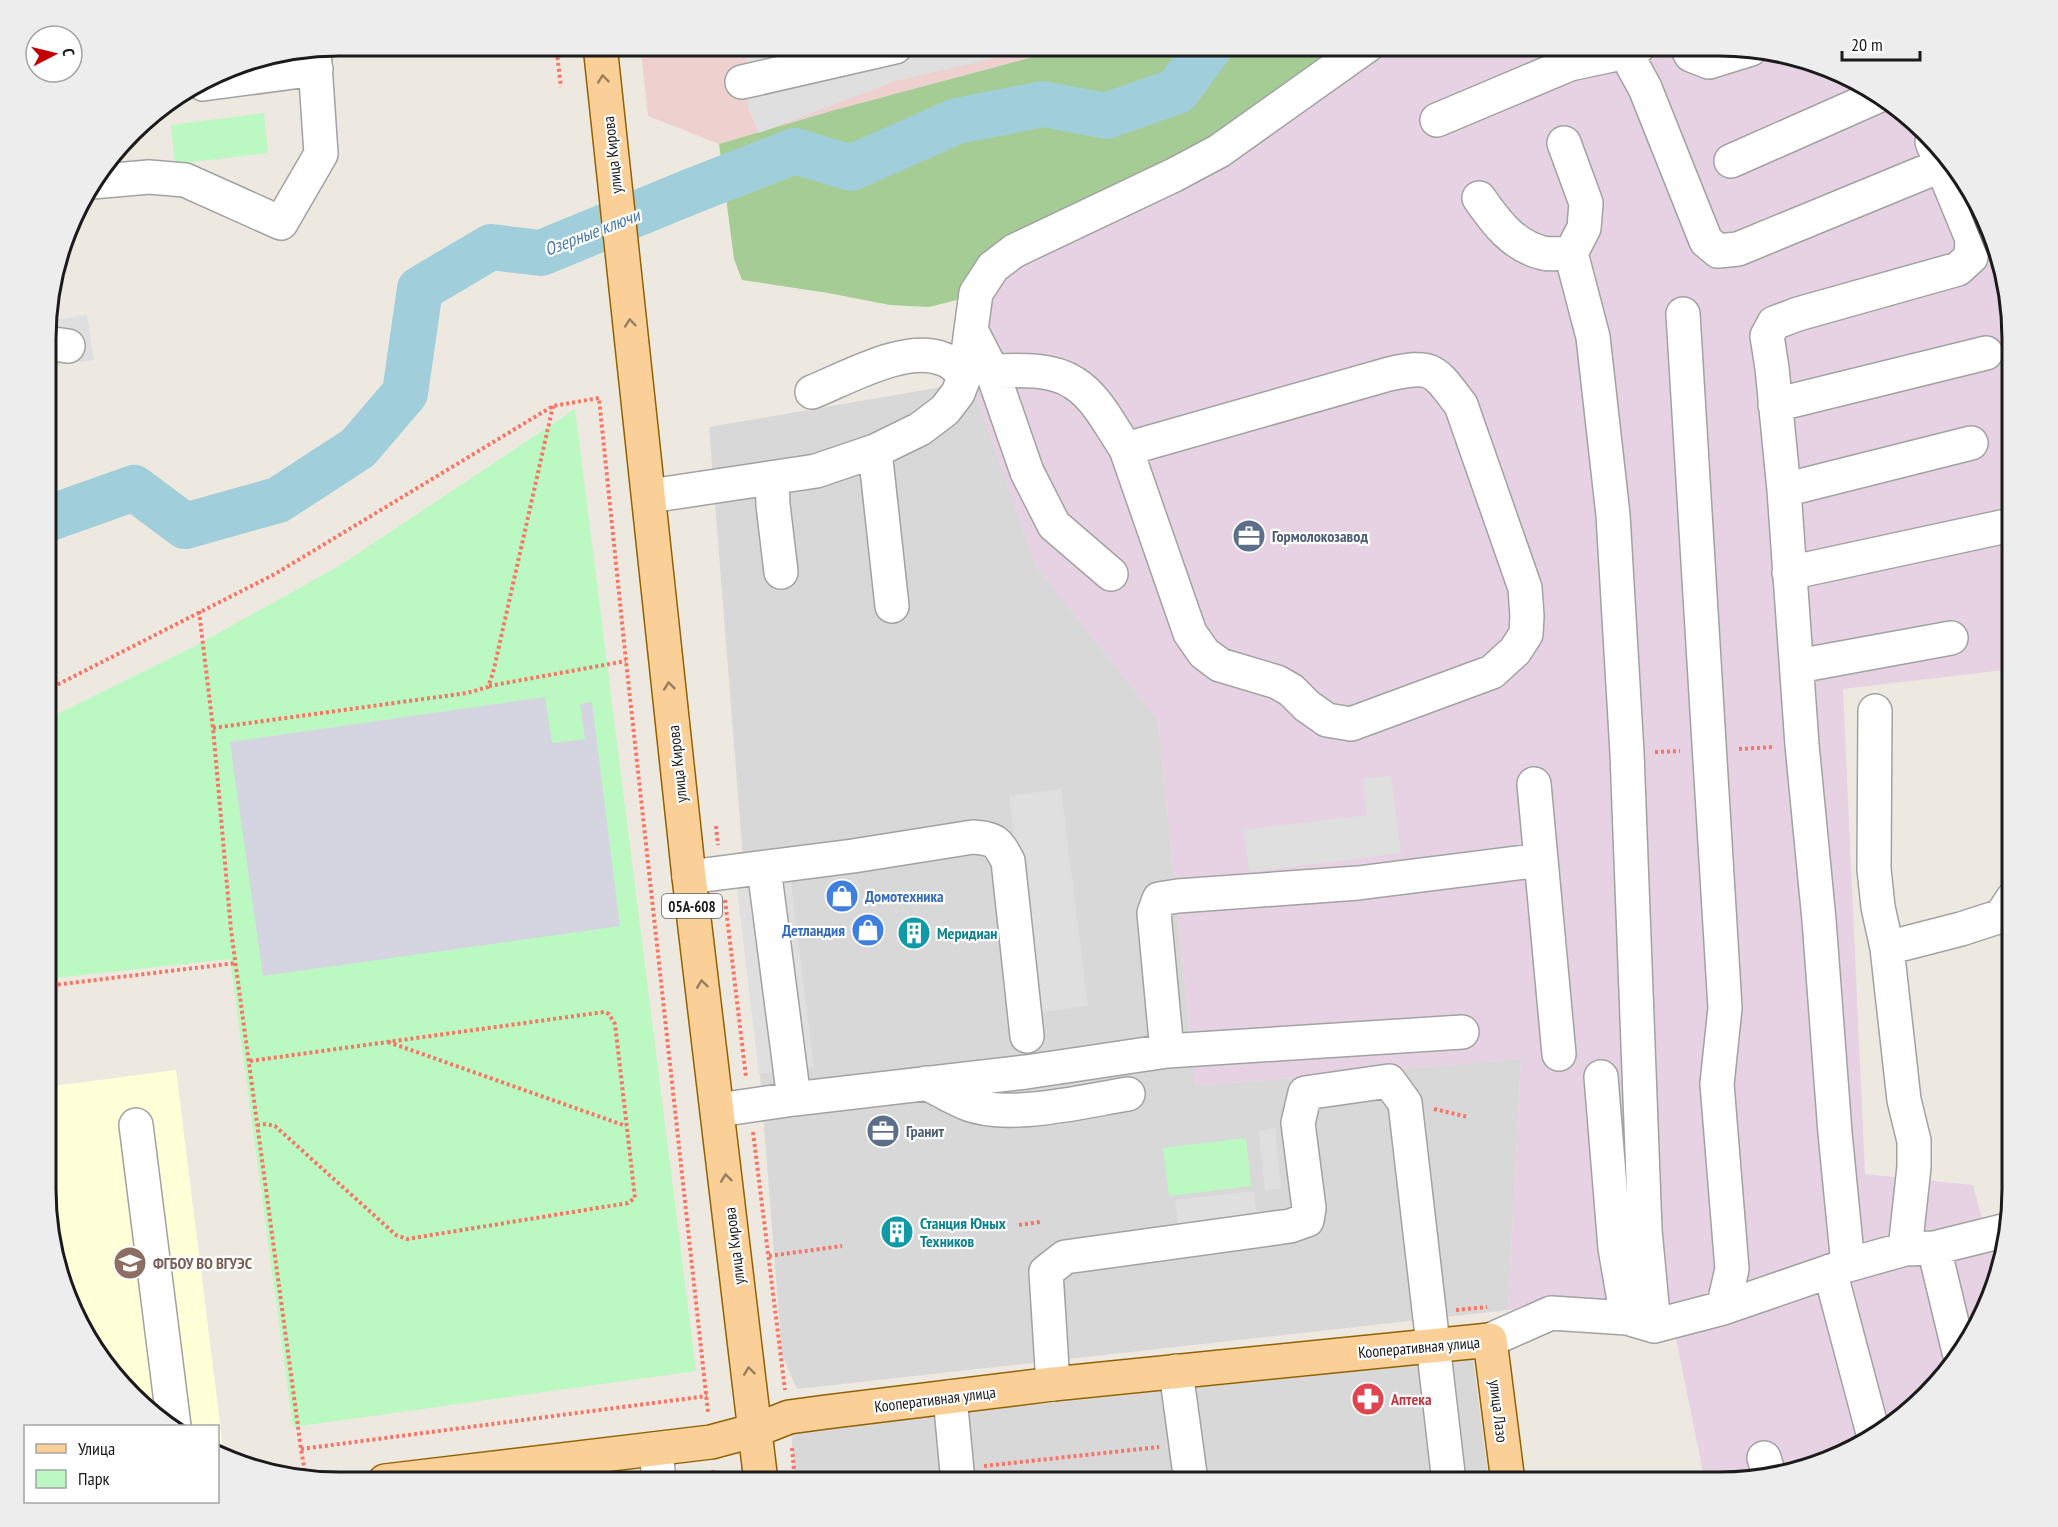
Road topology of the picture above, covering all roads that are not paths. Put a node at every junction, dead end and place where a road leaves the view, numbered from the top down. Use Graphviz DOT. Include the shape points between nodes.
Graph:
graph roads {
  1 [pos="601,56"];
  2 [pos="855,56"];
  3 [pos="1353,56"];
  4 [pos="1600,56"];
  5 [pos="1632,56"];
  6 [pos="1694,56"];
  7 [pos="1728,56"];
  8 [pos="315,59"];
  9 [pos="226,79"];
  10 [pos="742,82"];
  11 [pos="1871,99"];
  12 [pos="1437,120"];
  13 [pos="1564,143"];
  14 [pos="1935,155"];
  15 [pos="1731,161"];
  16 [pos="1940,161"];
  17 [pos="103,181"];
  18 [pos="1479,198"];
  19 [pos="1571,253"];
  20 [pos="1683,314"];
  21 [pos="1986,353"];
  22 [pos="979,373"];
  23 [pos="812,392"];
  24 [pos="1775,405"];
  25 [pos="1971,443"];
  26 [pos="1126,449"];
  27 [pos="875,451"];
  28 [pos="772,478"];
  29 [pos="1784,490"];
  30 [pos="650,496"];
  31 [pos="2002,527"];
  32 [pos="781,572"];
  33 [pos="1789,573"];
  34 [pos="1111,574"];
  35 [pos="892,606"];
  36 [pos="1951,638"];
  37 [pos="1798,666"];
  38 [pos="1875,711"];
  39 [pos="1534,784"];
  40 [pos="1541,860"];
  41 [pos="765,868"];
  42 [pos="689,877"];
  43 [pos="2002,914"];
  44 [pos="1887,948"];
  45 [pos="1462,1032"];
  46 [pos="1027,1036"];
  47 [pos="1167,1051"];
  48 [pos="1559,1054"];
  49 [pos="1601,1077"];
  50 [pos="926,1083"];
  51 [pos="1128,1094"];
  52 [pos="794,1099"];
  53 [pos="733,1108"];
  54 [pos="136,1125"];
  55 [pos="1999,1232"];
  56 [pos="1920,1248"];
  57 [pos="1839,1268"];
  58 [pos="1723,1308"];
  59 [pos="1640,1322"];
  60 [pos="1490,1340"];
  61 [pos="1956,1344"];
  62 [pos="1434,1346"];
  63 [pos="1176,1371"];
  64 [pos="1053,1384"];
  65 [pos="950,1397"];
  66 [pos="173,1418"];
  67 [pos="1872,1427"];
  68 [pos="756,1430"];
  69 [pos="656,1449"];
  70 [pos="483,1472"];
  71 [pos="658,1472"];
  72 [pos="760,1472"];
  73 [pos="957,1472"];
  74 [pos="1189,1472"];
  75 [pos="1448,1472"];
  76 [pos="1507,1472"];
  30 -- 1 [label="main road, улица Кирова / 05А-608, one-way"];
  2 -- 10 [label="lane"];
  3 -- 22 [label="lane" via="1219,151 1014,251 993,267 976,293 971,330"];
  4 -- 12 [label="lane" via="1570,64"];
  5 -- 14 [label="lane" via="1707,241 1718,252 1738,249"];
  6 -- 7 [label="lane" via="1709,62"];
  8 -- 9 [label="lane"];
  8 -- 17 [label="lane" via="321,154 281,223 185,180 150,177"];
  11 -- 15 [label="lane"];
  13 -- 19 [label="lane" via="1586,203 1584,228"];
  16 -- 24 [label="lane" via="1972,239 1971,257 1958,269 1774,323 1767,336"];
  18 -- 19 [label="lane" via="1499,227 1520,243 1543,253"];
  19 -- 59 [label="lane" via="1593,337 1613,515 1627,753 1645,1230"];
  20 -- 58 [label="lane" via="1725,1008 1717,1084 1732,1269"];
  21 -- 24 [label="lane"];
  22 -- 23 [label="lane" via="944,359 907,355"];
  22 -- 26 [label="lane" via="1052,373 1075,383 1093,400"];
  22 -- 27 [label="lane" via="945,410 920,429"];
  22 -- 34 [label="lane" via="1054,525"];
  24 -- 29 [label="lane"];
  25 -- 29 [label="lane"];
  26 -- 26 [label="lane" via="1389,374 1428,370 1442,380 1461,405 1525,588 1526,634 1515,651 1492,672 1351,724 1327,720 1292,690 1220,665 1204,653 1190,633"];
  27 -- 28 [label="lane" via="816,471"];
  27 -- 35 [label="lane"];
  28 -- 30 [label="lane"];
  28 -- 32 [label="lane"];
  29 -- 33 [label="lane"];
  42 -- 30 [label="main road, улица Кирова / 05А-608, one-way"];
  31 -- 33 [label="lane"];
  33 -- 37 [label="lane"];
  36 -- 37 [label="lane"];
  37 -- 57 [label="lane" via="1835,1133"];
  38 -- 44 [label="lane" via="1874,869"];
  39 -- 40 [label="lane"];
  40 -- 47 [label="lane" via="1358,883 1159,899 1154,913"];
  40 -- 48 [label="lane"];
  41 -- 42 [label="lane"];
  41 -- 46 [label="lane" via="973,837 996,841 1008,861"];
  41 -- 52 [label="lane"];
  53 -- 42 [label="main road, улица Кирова / 05А-608, one-way"];
  43 -- 44 [label="lane"];
  44 -- 56 [label="lane" via="1904,1100 1914,1141"];
  45 -- 47 [label="lane"];
  47 -- 50 [label="lane"];
  49 -- 59 [label="lane" via="1615,1248"];
  50 -- 51 [label="lane" via="969,1104 997,1111"];
  50 -- 52 [label="lane"];
  52 -- 53 [label="lane"];
  68 -- 53 [label="main road, улица Кирова / 05А-608, one-way"];
  54 -- 66 [label="lane"];
  55 -- 56 [label="lane"];
  56 -- 57 [label="lane"];
  56 -- 61 [label="lane"];
  57 -- 58 [label="lane"];
  57 -- 67 [label="lane"];
  58 -- 59 [label="lane"];
  59 -- 60 [label="lane" via="1551,1313"];
  60 -- 62 [label="main road, Кооперативная улица"];
  60 -- 76 [label="main road, улица Лазо"];
  62 -- 63 [label="main road, Кооперативная улица"];
  62 -- 64 [label="lane" via="1405,1103 1389,1081 1305,1093 1298,1123 1310,1208 1306,1220 1290,1226 1065,1257 1056,1262 1046,1272"];
  62 -- 75 [label="lane"];
  63 -- 64 [label="main road, Кооперативная улица"];
  63 -- 74 [label="lane"];
  64 -- 65 [label="main road, Кооперативная улица"];
  65 -- 68 [label="main road, Кооперативная улица" via="789,1417"];
  65 -- 73 [label="lane"];
  68 -- 69 [label="main road, Кооперативная улица" via="711,1442"];
  68 -- 72 [label="main road, улица Кирова / 05А-608"];
  69 -- 70 [label="main road, Кооперативная улица"];
  69 -- 71 [label="lane"];
}
